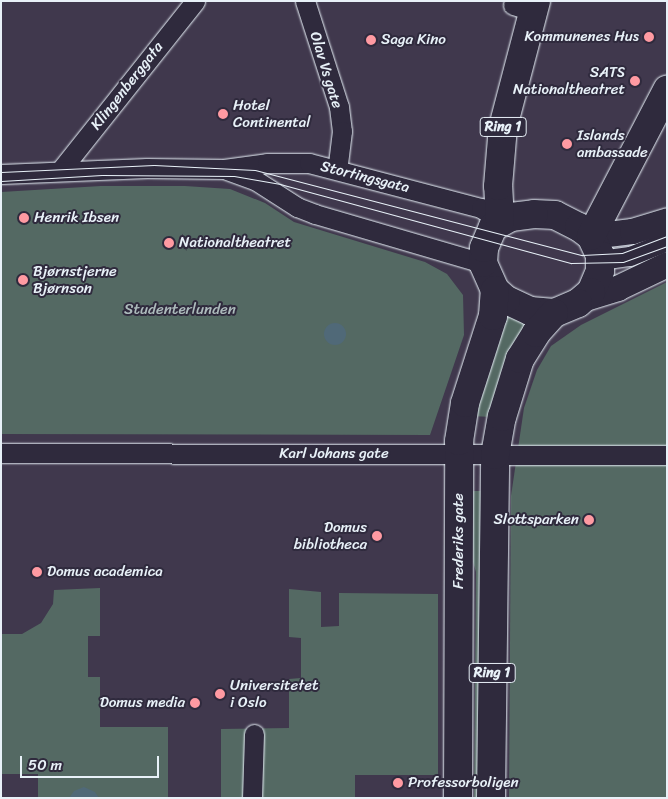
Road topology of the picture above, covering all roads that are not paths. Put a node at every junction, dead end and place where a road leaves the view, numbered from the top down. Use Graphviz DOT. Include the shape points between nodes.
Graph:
graph roads {
  1 [pos="195,1"];
  2 [pos="305,1"];
  3 [pos="527,6"];
  4 [pos="667,90"];
  5 [pos="224,169"];
  6 [pos="337,170"];
  7 [pos="60,171"];
  8 [pos="1,174"];
  9 [pos="667,220"];
  10 [pos="500,221"];
  11 [pos="667,241"];
  12 [pos="595,248"];
  13 [pos="483,263"];
  14 [pos="667,264"];
  15 [pos="495,290"];
  16 [pos="585,298"];
  17 [pos="554,313"];
  18 [pos="1,453"];
  19 [pos="458,454"];
  20 [pos="495,455"];
  21 [pos="667,455"];
  22 [pos="254,734"];
  23 [pos="252,798"];
  24 [pos="458,798"];
  25 [pos="492,798"];
  1 -- 7 [label="street, Klingenberggata"];
  2 -- 6 [label="street, Olav Vs gate" via="339,107 342,130"];
  3 -- 10 [label="highway, Ring 1" via="503,127 498,186"];
  4 -- 12 [label="highway"];
  5 -- 6 [label="street, Stortingsgata" via="290,162"];
  5 -- 7 [label="street, Stortingsgata"];
  5 -- 13 [label="street, Stortingsgata" via="255,180 297,207 315,214"];
  6 -- 10 [label="street, Stortingsgata" via="481,208"];
  7 -- 8 [label="street, Stortingsgata"];
  9 -- 12 [label="main road"];
  10 -- 12 [label="highway" via="534,214 556,215"];
  10 -- 13 [label="highway" via="489,232"];
  11 -- 12 [label="street" via="630,256"];
  12 -- 16 [label="highway" via="598,279"];
  13 -- 15 [label="highway, Ring 1"];
  14 -- 16 [label="main road" via="617,288"];
  15 -- 17 [label="highway" via="519,307 542,314"];
  15 -- 19 [label="highway, Frederiks gate / Ring 1" via="493,316 461,418"];
  16 -- 17 [label="highway, Ring 1"];
  17 -- 20 [label="highway, Ring 1" via="536,333 520,359 502,417"];
  18 -- 19 [label="street, Karl Johans gate"];
  19 -- 20 [label="street, Karl Johans gate"];
  19 -- 24 [label="highway, Frederiks gate / Ring 1"];
  20 -- 21 [label="street, Karl Johans gate"];
  20 -- 25 [label="highway, Ring 1"];
  22 -- 23 [label="street"];
}
